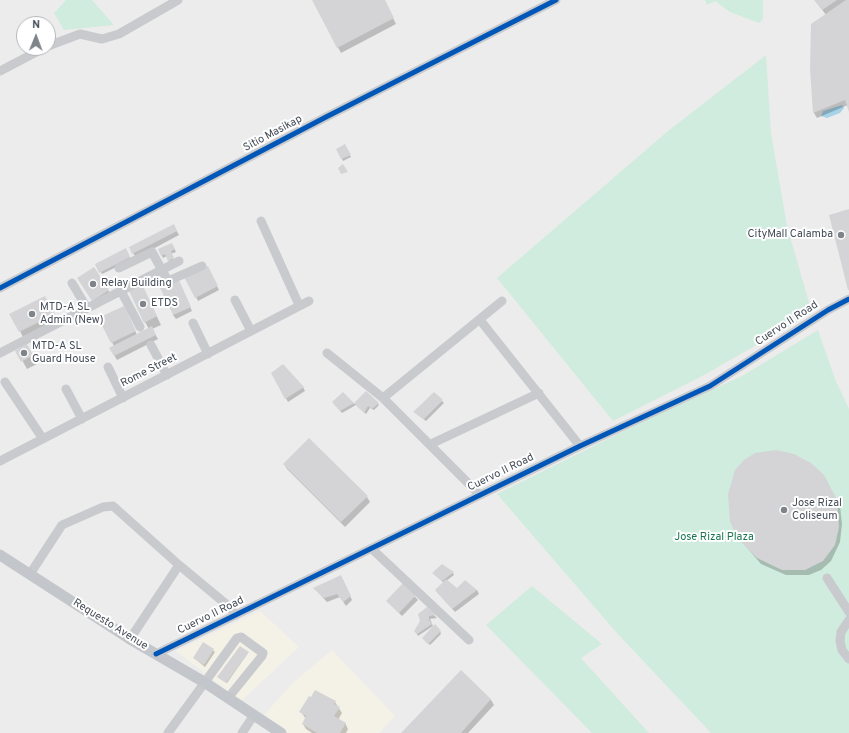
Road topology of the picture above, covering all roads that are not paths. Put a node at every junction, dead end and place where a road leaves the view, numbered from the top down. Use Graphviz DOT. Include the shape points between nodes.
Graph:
graph roads {
  1 [pos="178,0"];
  2 [pos="556,0"];
  3 [pos="56,43"];
  4 [pos="29,56"];
  5 [pos="0,71"];
  6 [pos="261,221"];
  7 [pos="179,261"];
  8 [pos="202,266"];
  9 [pos="119,268"];
  10 [pos="162,270"];
  11 [pos="72,283"];
  12 [pos="0,288"];
  13 [pos="121,291"];
  14 [pos="235,300"];
  15 [pos="502,300"];
  16 [pos="849,300"];
  17 [pos="309,301"];
  18 [pos="299,305"];
  19 [pos="87,308"];
  20 [pos="480,320"];
  21 [pos="193,323"];
  22 [pos="140,327"];
  23 [pos="251,331"];
  24 [pos="152,344"];
  25 [pos="0,353"];
  26 [pos="327,353"];
  27 [pos="208,354"];
  28 [pos="108,367"];
  29 [pos="167,375"];
  30 [pos="5,382"];
  31 [pos="66,389"];
  32 [pos="539,392"];
  33 [pos="123,398"];
  34 [pos="383,398"];
  35 [pos="82,419"];
  36 [pos="43,439"];
  37 [pos="431,444"];
  38 [pos="580,446"];
  39 [pos="0,461"];
  40 [pos="480,495"];
  41 [pos="372,549"];
  42 [pos="0,555"];
  43 [pos="179,565"];
  44 [pos="30,574"];
  45 [pos="827,578"];
  46 [pos="849,612"];
  47 [pos="236,615"];
  48 [pos="849,620"];
  49 [pos="130,639"];
  50 [pos="469,640"];
  51 [pos="156,654"];
  52 [pos="849,659"];
  53 [pos="204,682"];
  54 [pos="228,698"];
  55 [pos="254,715"];
  56 [pos="168,733"];
  57 [pos="242,733"];
  58 [pos="281,733"];
  1 -- 3 [label="street" via="119,34 102,39 80,34"];
  2 -- 12 [label="street, Sitio Masikap"];
  4 -- 5 [label="street"];
  6 -- 18 [label="street"];
  7 -- 10 [label="street"];
  8 -- 10 [label="street" via="168,281"];
  9 -- 10 [label="street" via="152,252"];
  10 -- 13 [label="street"];
  11 -- 19 [label="street"];
  13 -- 19 [label="street"];
  13 -- 22 [label="street"];
  14 -- 23 [label="street"];
  15 -- 20 [label="street"];
  16 -- 38 [label="street, Cuervo II Road" via="828,310 710,386"];
  17 -- 18 [label="street, Rome Street"];
  18 -- 23 [label="street, Rome Street"];
  19 -- 25 [label="street"];
  20 -- 32 [label="street"];
  20 -- 34 [label="street"];
  21 -- 27 [label="street"];
  23 -- 27 [label="street, Rome Street"];
  24 -- 29 [label="street"];
  26 -- 34 [label="street"];
  27 -- 29 [label="street, Rome Street"];
  28 -- 33 [label="street"];
  29 -- 33 [label="street, Rome Street"];
  30 -- 36 [label="street"];
  31 -- 35 [label="street"];
  32 -- 37 [label="street"];
  32 -- 38 [label="street"];
  33 -- 35 [label="street, Rome Street"];
  34 -- 37 [label="street"];
  35 -- 36 [label="street, Rome Street"];
  36 -- 39 [label="street, Rome Street"];
  37 -- 40 [label="street"];
  38 -- 40 [label="street, Cuervo II Road"];
  40 -- 41 [label="street, Cuervo II Road"];
  41 -- 47 [label="street, Cuervo II Road"];
  41 -- 50 [label="street"];
  42 -- 44 [label="main road, Requesto Avenue"];
  43 -- 44 [label="street" via="113,506 108,506 62,526"];
  43 -- 47 [label="street"];
  43 -- 49 [label="street"];
  44 -- 49 [label="main road, Requesto Avenue"];
  45 -- 46 [label="street"];
  47 -- 51 [label="street, Cuervo II Road"];
  48 -- 52 [label="street" via="841,632 840,641 842,650"];
  49 -- 51 [label="main road, Requesto Avenue"];
  51 -- 53 [label="main road, Requesto Avenue"];
  53 -- 54 [label="main road, Requesto Avenue"];
  53 -- 54 [label="street" via="239,637 261,650 262,656"];
  53 -- 56 [label="street"];
  54 -- 55 [label="main road, Requesto Avenue"];
  55 -- 57 [label="street"];
  55 -- 58 [label="main road, Requesto Avenue"];
}
